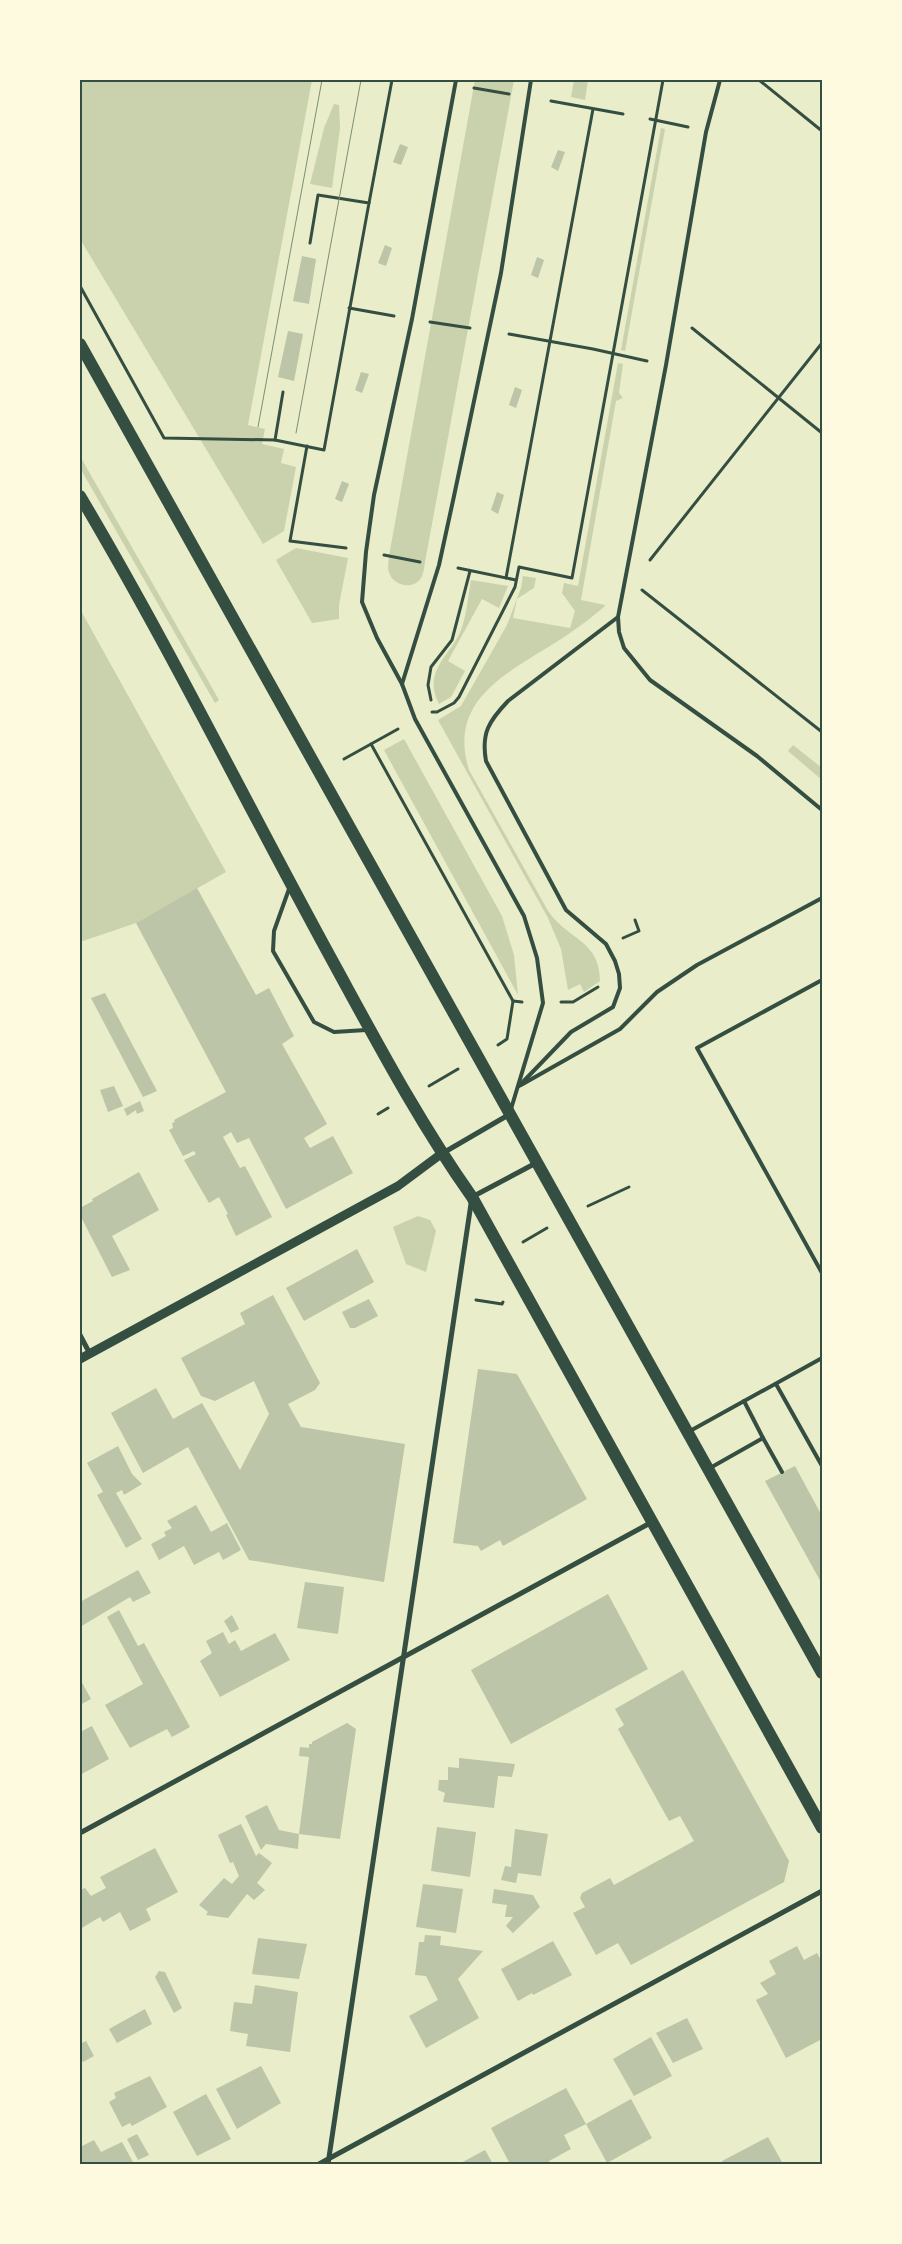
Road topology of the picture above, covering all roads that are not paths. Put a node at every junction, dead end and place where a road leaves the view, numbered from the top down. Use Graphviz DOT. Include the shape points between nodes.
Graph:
graph roads {
  1 [pos="456,80"];
  2 [pos="531,80"];
  3 [pos="720,80"];
  4 [pos="80,344"];
  5 [pos="80,496"];
  6 [pos="618,617"];
  7 [pos="402,684"];
  8 [pos="822,810"];
  9 [pos="288,880"];
  10 [pos="822,898"];
  11 [pos="822,980"];
  12 [pos="370,1029"];
  13 [pos="517,1087"];
  14 [pos="510,1114"];
  15 [pos="441,1154"];
  16 [pos="537,1163"];
  17 [pos="472,1197"];
  18 [pos="822,1272"];
  19 [pos="80,1335"];
  20 [pos="90,1354"];
  21 [pos="822,1358"];
  22 [pos="80,1359"];
  23 [pos="776,1384"];
  24 [pos="744,1401"];
  25 [pos="688,1432"];
  26 [pos="763,1438"];
  27 [pos="822,1466"];
  28 [pos="708,1468"];
  29 [pos="782,1472"];
  30 [pos="653,1521"];
  31 [pos="405,1656"];
  32 [pos="822,1673"];
  33 [pos="822,1828"];
  34 [pos="80,1833"];
  35 [pos="822,1891"];
  36 [pos="328,2161"];
  37 [pos="319,2164"];
  1 -- 7 [label="lane" via="412,319 374,495 366,552 362,602"];
  2 -- 7 [label="lane" via="501,273 439,565"];
  3 -- 6 [label="lane" via="706,132"];
  4 -- 14 [label="main road"];
  5 -- 9 [label="main road" via="176,665"];
  6 -- 8 [label="lane" via="618,632 624,648 650,680 757,756"];
  6 -- 13 [label="lane" via="508,701 496,713 484,736 486,761 566,910 606,944 619,974 620,988 613,1007 571,1032"];
  7 -- 13 [label="lane" via="415,720 524,916 532,938 544,1003"];
  9 -- 12 [label="main road"];
  9 -- 12 [label="lane" via="274,931 274,951 314,1022 334,1032"];
  10 -- 13 [label="lane" via="697,965 657,992 620,1029"];
  11 -- 18 [label="lane" via="697,1048"];
  12 -- 15 [label="main road"];
  13 -- 14 [label="lane"];
  14 -- 15 [label="street"];
  14 -- 16 [label="main road"];
  15 -- 17 [label="main road"];
  15 -- 20 [label="street" via="398,1186"];
  16 -- 17 [label="street"];
  16 -- 25 [label="main road"];
  17 -- 30 [label="main road"];
  17 -- 31 [label="street"];
  19 -- 20 [label="street"];
  20 -- 22 [label="street"];
  21 -- 23 [label="lane"];
  23 -- 24 [label="lane"];
  23 -- 27 [label="lane"];
  24 -- 25 [label="lane"];
  24 -- 26 [label="lane"];
  25 -- 28 [label="main road"];
  26 -- 28 [label="lane"];
  26 -- 29 [label="lane"];
  28 -- 32 [label="main road"];
  30 -- 31 [label="street"];
  30 -- 33 [label="main road"];
  31 -- 34 [label="street"];
  31 -- 36 [label="street"];
  35 -- 36 [label="street"];
  36 -- 37 [label="street"];
}
